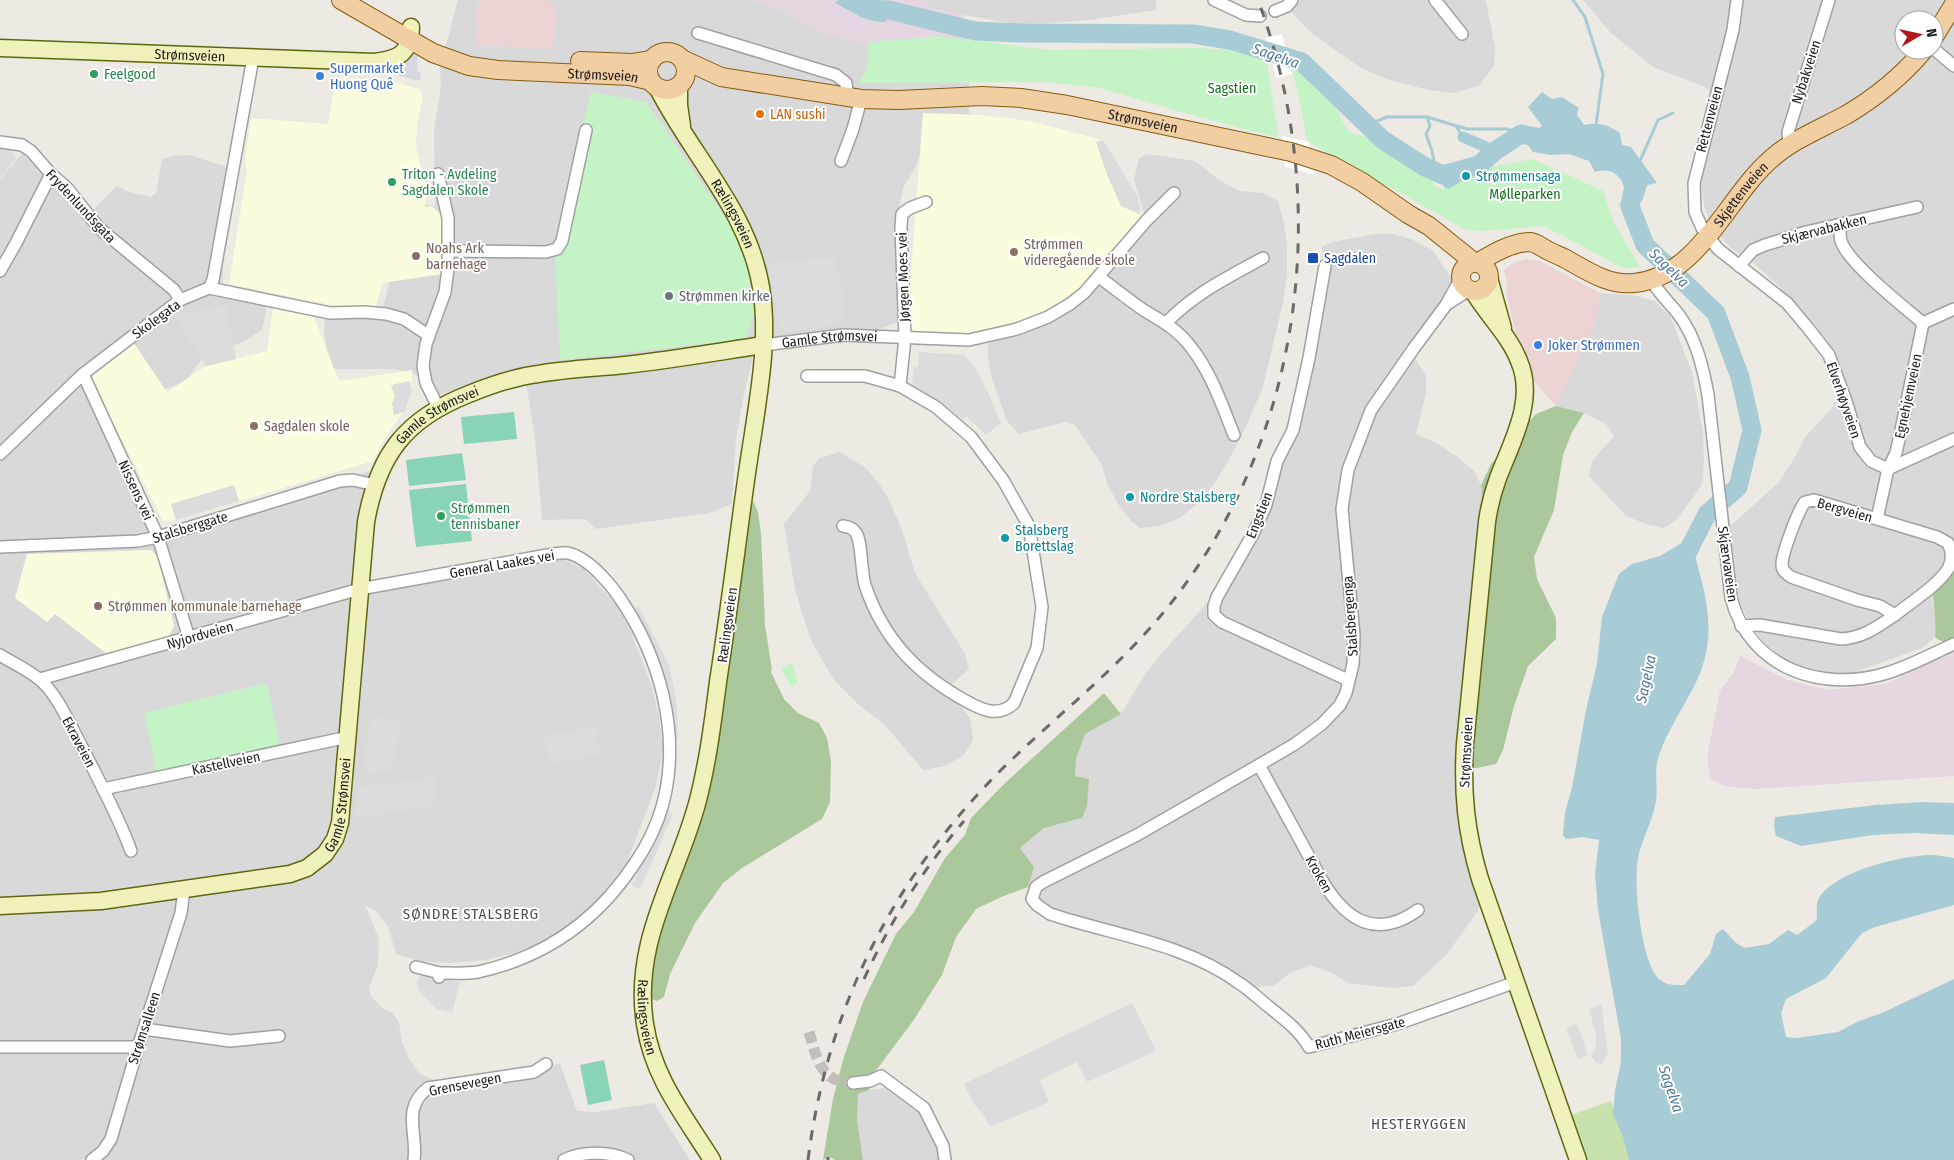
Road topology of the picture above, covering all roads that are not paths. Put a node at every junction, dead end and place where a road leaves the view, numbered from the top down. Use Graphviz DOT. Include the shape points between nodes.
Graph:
graph roads {
  1 [pos="341,0"];
  2 [pos="363,0"];
  3 [pos="1214,0"];
  4 [pos="1292,0"];
  5 [pos="1435,0"];
  6 [pos="1736,0"];
  7 [pos="1829,0"];
  8 [pos="1954,4"];
  9 [pos="1275,12"];
  10 [pos="1260,16"];
  11 [pos="1944,20"];
  12 [pos="698,33"];
  13 [pos="408,34"];
  14 [pos="1462,34"];
  15 [pos="0,48"];
  16 [pos="253,58"];
  17 [pos="1944,58"];
  18 [pos="682,59"];
  19 [pos="652,60"];
  20 [pos="1914,60"];
  21 [pos="1954,66"];
  22 [pos="721,77"];
  23 [pos="654,84"];
  24 [pos="681,84"];
  25 [pos="854,98"];
  26 [pos="682,128"];
  27 [pos="586,130"];
  28 [pos="0,142"];
  29 [pos="1789,145"];
  30 [pos="841,161"];
  31 [pos="51,174"];
  32 [pos="438,174"];
  33 [pos="1174,193"];
  34 [pos="926,202"];
  35 [pos="1917,206"];
  36 [pos="1846,223"];
  37 [pos="1708,236"];
  38 [pos="1547,250"];
  39 [pos="450,251"];
  40 [pos="1263,258"];
  41 [pos="1325,266"];
  42 [pos="1739,266"];
  43 [pos="0,271"];
  44 [pos="1469,276"];
  45 [pos="1657,276"];
  46 [pos="1099,277"];
  47 [pos="1489,277"];
  48 [pos="209,288"];
  49 [pos="180,300"];
  50 [pos="1954,309"];
  51 [pos="1166,323"];
  52 [pos="1922,323"];
  53 [pos="428,335"];
  54 [pos="1506,337"];
  55 [pos="906,338"];
  56 [pos="764,345"];
  57 [pos="83,374"];
  58 [pos="807,376"];
  59 [pos="900,386"];
  60 [pos="438,407"];
  61 [pos="1234,435"];
  62 [pos="1954,439"];
  63 [pos="0,454"];
  64 [pos="1888,469"];
  65 [pos="375,485"];
  66 [pos="1877,519"];
  67 [pos="843,526"];
  68 [pos="158,537"];
  69 [pos="0,547"];
  70 [pos="360,589"];
  71 [pos="1894,615"];
  72 [pos="1740,626"];
  73 [pos="189,638"];
  74 [pos="1954,644"];
  75 [pos="0,655"];
  76 [pos="40,679"];
  77 [pos="1348,680"];
  78 [pos="348,739"];
  79 [pos="1259,766"];
  80 [pos="103,789"];
  81 [pos="131,851"];
  82 [pos="184,890"];
  83 [pos="1032,899"];
  84 [pos="0,906"];
  85 [pos="1418,910"];
  86 [pos="416,967"];
  87 [pos="1516,982"];
  88 [pos="144,1029"];
  89 [pos="279,1036"];
  90 [pos="0,1047"];
  91 [pos="138,1047"];
  92 [pos="546,1064"];
  93 [pos="853,1082"];
  94 [pos="92,1160"];
  95 [pos="414,1160"];
  96 [pos="564,1160"];
  97 [pos="628,1160"];
  98 [pos="712,1160"];
  99 [pos="945,1160"];
  100 [pos="1578,1160"];
  1 -- 13 [label="main road"];
  2 -- 13 [label="main road"];
  3 -- 10 [label="street" via="1246,15"];
  4 -- 9 [label="street"];
  5 -- 14 [label="street"];
  6 -- 37 [label="street, Rettenveien" via="1732,30 1694,183 1695,212"];
  7 -- 29 [label="street, Nybakveien" via="1788,132"];
  8 -- 11 [label="main road"];
  12 -- 25 [label="street" via="836,75 846,82"];
  13 -- 16 [label="main road, Strømsveien" via="402,55 380,61"];
  13 -- 19 [label="main road, Strømsveien" via="481,56 622,63"];
  13 -- 23 [label="main road, Strømsveien" via="446,58 481,68 630,76"];
  15 -- 16 [label="main road, Strømsveien"];
  16 -- 48 [label="street" via="216,273"];
  17 -- 21 [label="street"];
  18 -- 19 [label="main road" via="667,52"];
  18 -- 22 [label="main road, Strømsveien"];
  18 -- 24 [label="main road" via="686,71"];
  19 -- 23 [label="main road" via="648,71"];
  20 -- 29 [label="main road, Skjettenveien" via="1869,101"];
  22 -- 24 [label="main road, Strømsveien"];
  22 -- 25 [label="main road, Strømsveien"];
  23 -- 24 [label="main road" via="670,90"];
  23 -- 26 [label="main road, Rælingsveien"];
  24 -- 26 [label="main road, Rælingsveien" via="679,113"];
  25 -- 30 [label="street" via="853,129"];
  25 -- 44 [label="main road, Strømsveien" via="1022,98 1291,152 1331,165 1429,226"];
  26 -- 56 [label="main road, Rælingsveien" via="730,204 750,244 761,288"];
  27 -- 39 [label="street" via="562,241 557,249 546,252"];
  28 -- 31 [label="street, Frydenlundsgata" via="22,145"];
  29 -- 37 [label="main road, Skjettenveien" via="1751,179"];
  31 -- 43 [label="street"];
  31 -- 49 [label="street, Frydenlundsgata" via="100,228 174,290"];
  32 -- 39 [label="street" via="448,218"];
  33 -- 46 [label="street, Gamle Strømsvei"];
  34 -- 55 [label="street, Jørgen Moes vei" via="902,214"];
  35 -- 36 [label="street, Skjærvabakken"];
  36 -- 42 [label="street, Skjærvabakken" via="1760,247 1748,254"];
  36 -- 52 [label="street" via="1840,229 1841,241 1854,259 1884,291"];
  37 -- 42 [label="street, Elverhøyveien"];
  37 -- 45 [label="main road, Skjettenveien" via="1693,254"];
  38 -- 44 [label="main road, Skjettenveien" via="1532,242 1522,243 1499,252"];
  38 -- 45 [label="main road, Skjettenveien" via="1608,281 1634,283"];
  38 -- 47 [label="main road" via="1514,257"];
  39 -- 53 [label="street" via="445,292"];
  40 -- 51 [label="street" via="1200,293"];
  41 -- 77 [label="street, Engstien" via="1293,430 1278,461 1266,505 1217,597 1214,615 1222,622"];
  42 -- 64 [label="street, Elverhøyveien" via="1787,303 1829,355 1860,448 1871,461"];
  44 -- 47 [label="main road" via="1486,268"];
  44 -- 54 [label="main road, Strømsveien"];
  44 -- 77 [label="street, Stalsbergenga" via="1371,410 1348,470 1342,509 1354,635 1353,664"];
  45 -- 72 [label="street, Skjærvaveien" via="1658,290 1685,323 1696,349 1708,395 1731,598"];
  46 -- 51 [label="street"];
  46 -- 55 [label="street, Gamle Strømsvei" via="1070,304 1017,330 969,340"];
  47 -- 54 [label="main road, Strømsveien"];
  48 -- 49 [label="street, Skolegata"];
  48 -- 53 [label="street" via="330,313 386,314 404,319"];
  49 -- 57 [label="street, Skolegata"];
  50 -- 52 [label="street"];
  51 -- 61 [label="street" via="1201,360"];
  52 -- 64 [label="street, Egnehjemveien" via="1896,453"];
  53 -- 60 [label="street" via="424,372"];
  54 -- 87 [label="main road, Strømsveien" via="1522,369 1525,400 1494,488 1487,522 1466,735 1464,798 1476,865"];
  55 -- 56 [label="street, Gamle Strømsvei" via="844,335"];
  55 -- 59 [label="street"];
  56 -- 60 [label="main road, Gamle Strømsvei" via="537,374 484,388"];
  56 -- 98 [label="main road, Rælingsveien" via="726,634 705,765 692,821 653,923 643,976 645,1023 655,1062 671,1098"];
  57 -- 63 [label="street, Skolegata"];
  57 -- 68 [label="street, Nissens vei"];
  58 -- 59 [label="street" via="865,376"];
  59 -- 67 [label="street" via="936,407 971,437 1003,480 1029,526 1042,606 1037,648 1014,703 1008,709 994,712 972,704 947,690 903,654 877,614 865,584 857,534 852,528"];
  60 -- 65 [label="main road, Gamle Strømsvei" via="401,438"];
  62 -- 64 [label="street"];
  64 -- 66 [label="street, Egnehjemveien"];
  65 -- 68 [label="street, Stalsberggate" via="340,480"];
  65 -- 70 [label="main road, Gamle Strømsvei" via="366,522"];
  66 -- 71 [label="street, Bergveien" via="1937,537 1948,543 1951,549 1949,568"];
  66 -- 71 [label="street, Bergveien" via="1814,500 1806,502 1798,516 1782,566 1791,577 1880,606"];
  68 -- 69 [label="street, Stalsberggate" via="138,541"];
  68 -- 73 [label="street, Nissens vei"];
  70 -- 73 [label="street, Nyjordveien"];
  70 -- 78 [label="main road, Gamle Strømsvei"];
  70 -- 86 [label="street, General Laakes vei" via="568,553 587,563 604,578 640,629 656,667 666,711 669,751 666,790 658,822 639,858 605,904 577,928 544,949 510,963 476,972 439,975"];
  71 -- 72 [label="street, Bergveien" via="1868,634 1841,639 1760,625"];
  72 -- 74 [label="street, Skjærvaveien" via="1759,649 1775,661 1828,680 1887,673"];
  73 -- 76 [label="street, Nyjordveien"];
  75 -- 76 [label="street, Ekraveien"];
  76 -- 80 [label="street, Ekraveien" via="68,721"];
  77 -- 79 [label="street, Stalsbergenga" via="1340,705 1322,724"];
  78 -- 80 [label="street, Kastellveien"];
  78 -- 82 [label="main road, Gamle Strømsvei" via="340,823 330,848 320,859 290,874"];
  79 -- 83 [label="street, Stalsbergenga" via="1137,835 1043,882 1036,887"];
  79 -- 85 [label="street, Kroken" via="1323,882 1341,908 1358,920 1374,924 1399,920"];
  80 -- 81 [label="street, Ekraveien"];
  82 -- 84 [label="main road, Gamle Strømsvei" via="102,901"];
  82 -- 88 [label="street, Strømsalleen" via="181,913"];
  83 -- 87 [label="street, Ruth Meiersgate" via="1050,914 1153,943 1220,971 1239,982 1296,1030 1309,1047 1397,1024"];
  87 -- 100 [label="main road, Strømsveien"];
  88 -- 89 [label="street" via="230,1041"];
  88 -- 91 [label="street, Strømsalleen"];
  90 -- 91 [label="street"];
  91 -- 94 [label="street, Strømsalleen" via="111,1139"];
  92 -- 95 [label="street, Grensevegen" via="534,1072 428,1088 417,1100 413,1111"];
  93 -- 99 [label="street" via="881,1076 924,1108 943,1146"];
  96 -- 97 [label="street" via="591,1153"];
}
